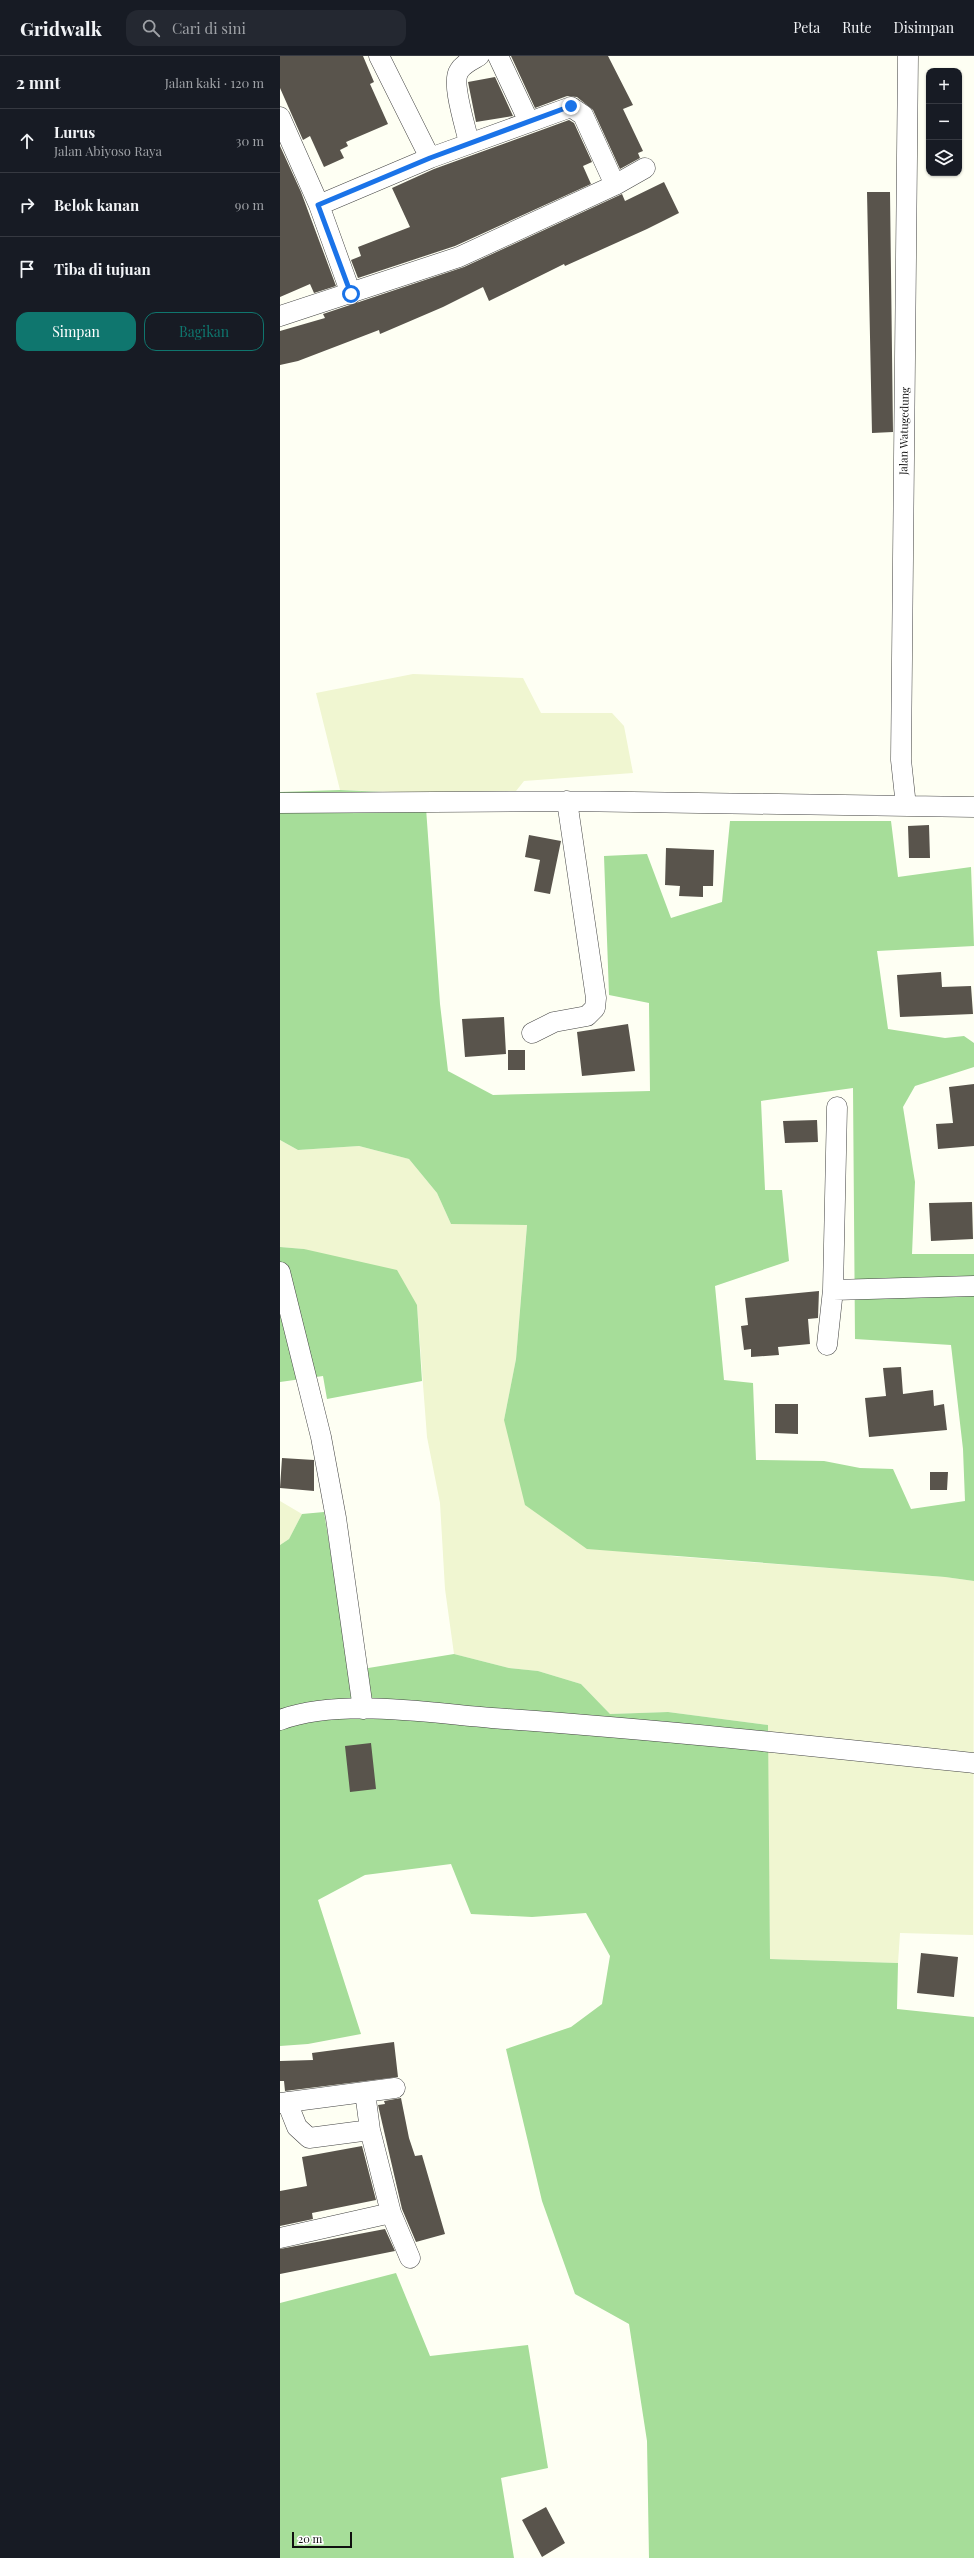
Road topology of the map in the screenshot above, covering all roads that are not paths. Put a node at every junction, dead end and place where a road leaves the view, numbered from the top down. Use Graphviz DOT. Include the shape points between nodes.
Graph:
graph roads {
  1 [pos="379,56"];
  2 [pos="479,56"];
  3 [pos="498,56"];
  4 [pos="908,56"];
  5 [pos="280,117"];
  6 [pos="529,122"];
  7 [pos="469,143"];
  8 [pos="430,158"];
  9 [pos="644,168"];
  10 [pos="615,185"];
  11 [pos="318,205"];
  12 [pos="351,294"];
  13 [pos="280,316"];
  14 [pos="567,802"];
  15 [pos="280,803"];
  16 [pos="906,806"];
  17 [pos="974,807"];
  18 [pos="532,1033"];
  19 [pos="837,1107"];
  20 [pos="280,1272"];
  21 [pos="974,1286"];
  22 [pos="833,1290"];
  23 [pos="827,1345"];
  24 [pos="363,1709"];
  25 [pos="280,1720"];
  26 [pos="974,1763"];
  27 [pos="395,2088"];
  28 [pos="365,2092"];
  29 [pos="283,2102"];
  30 [pos="370,2130"];
  31 [pos="391,2213"];
  32 [pos="280,2238"];
  33 [pos="410,2258"];
  1 -- 8 [label="street"];
  2 -- 7 [label="street" via="463,66 457,76 458,94"];
  3 -- 6 [label="street"];
  4 -- 16 [label="street, Jalan Watugedung" via="901,752"];
  5 -- 11 [label="street"];
  6 -- 7 [label="street"];
  6 -- 10 [label="street" via="566,107 580,111"];
  7 -- 8 [label="street"];
  8 -- 11 [label="street"];
  9 -- 10 [label="street"];
  10 -- 12 [label="street" via="459,257"];
  11 -- 12 [label="street"];
  12 -- 13 [label="street"];
  14 -- 15 [label="street"];
  14 -- 16 [label="street"];
  14 -- 18 [label="street" via="596,1008 587,1016 554,1022"];
  16 -- 17 [label="street"];
  19 -- 22 [label="street"];
  20 -- 24 [label="street" via="321,1437 336,1518"];
  21 -- 22 [label="street"];
  22 -- 23 [label="street"];
  24 -- 25 [label="street" via="298,1714"];
  24 -- 26 [label="street" via="733,1736"];
  27 -- 28 [label="street"];
  28 -- 29 [label="street"];
  28 -- 30 [label="street"];
  29 -- 30 [label="street" via="297,2127 309,2138"];
  30 -- 31 [label="street"];
  31 -- 32 [label="street"];
  31 -- 33 [label="street"];
}
